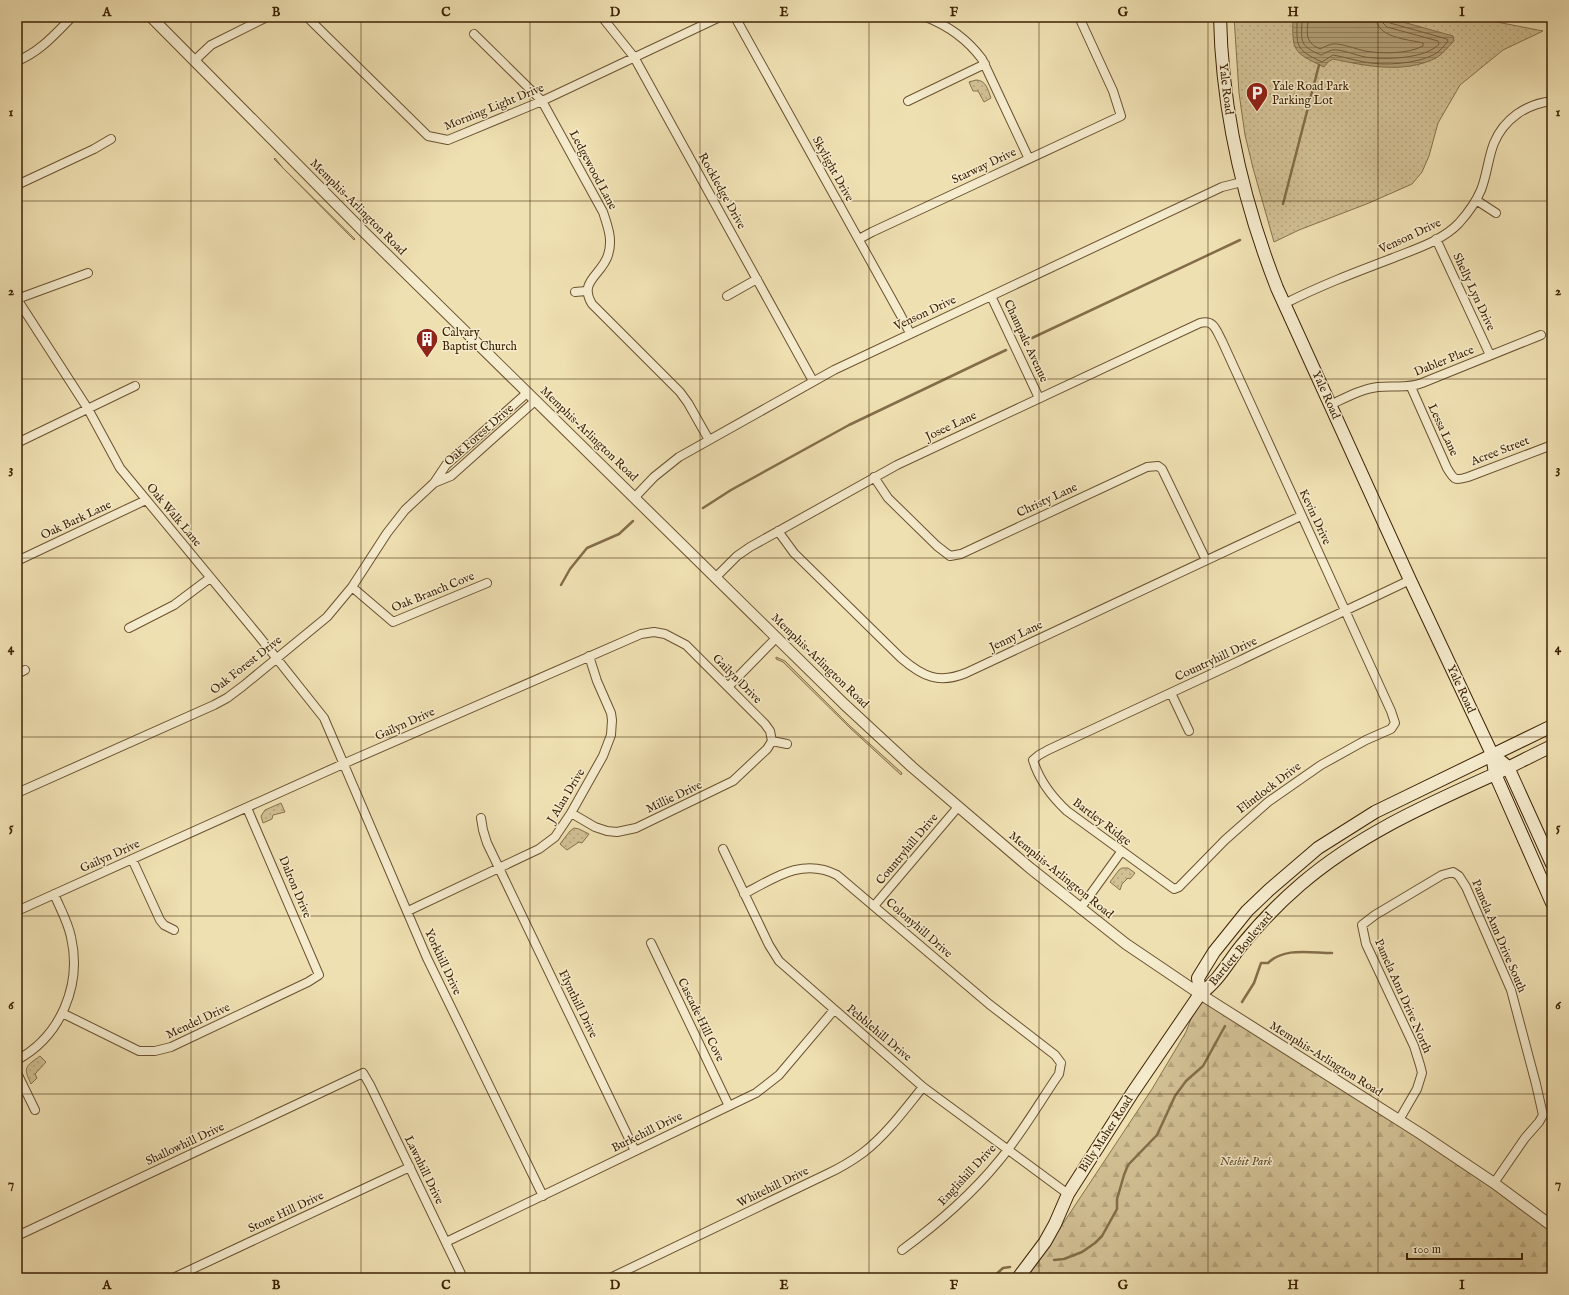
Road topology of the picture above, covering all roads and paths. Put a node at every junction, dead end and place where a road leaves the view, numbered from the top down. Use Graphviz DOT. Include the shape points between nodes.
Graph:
graph roads {
  1 [pos="72,17"];
  2 [pos="151,17"];
  3 [pos="267,17"];
  4 [pos="308,17"];
  5 [pos="602,17"];
  6 [pos="720,17"];
  7 [pos="735,17"];
  8 [pos="926,17"];
  9 [pos="1080,17"];
  10 [pos="1220,17"];
  11 [pos="474,34"];
  12 [pos="634,57"];
  13 [pos="17,61"];
  14 [pos="194,61"];
  15 [pos="985,64"];
  16 [pos="542,101"];
  17 [pos="908,101"];
  18 [pos="1552,101"];
  19 [pos="111,139"];
  20 [pos="1029,159"];
  21 [pos="1242,182"];
  22 [pos="17,184"];
  23 [pos="1476,200"];
  24 [pos="1496,213"];
  25 [pos="859,240"];
  26 [pos="1436,240"];
  27 [pos="88,273"];
  28 [pos="757,279"];
  29 [pos="586,291"];
  30 [pos="575,292"];
  31 [pos="727,296"];
  32 [pos="991,296"];
  33 [pos="17,299"];
  34 [pos="1284,304"];
  35 [pos="1210,322"];
  36 [pos="910,333"];
  37 [pos="1541,335"];
  38 [pos="1490,356"];
  39 [pos="813,381"];
  40 [pos="135,386"];
  41 [pos="1411,387"];
  42 [pos="528,392"];
  43 [pos="1039,398"];
  44 [pos="536,400"];
  45 [pos="1330,405"];
  46 [pos="88,409"];
  47 [pos="709,440"];
  48 [pos="17,443"];
  49 [pos="1552,444"];
  50 [pos="874,477"];
  51 [pos="1457,480"];
  52 [pos="434,483"];
  53 [pos="635,497"];
  54 [pos="146,500"];
  55 [pos="1301,516"];
  56 [pos="778,531"];
  57 [pos="1206,560"];
  58 [pos="17,561"];
  59 [pos="716,577"];
  60 [pos="210,578"];
  61 [pos="1410,580"];
  62 [pos="487,583"];
  63 [pos="352,588"];
  64 [pos="1345,611"];
  65 [pos="129,628"];
  66 [pos="777,637"];
  67 [pos="589,656"];
  68 [pos="276,658"];
  69 [pos="25,670"];
  70 [pos="17,674"];
  71 [pos="728,687"];
  72 [pos="1170,693"];
  73 [pos="1394,725"];
  74 [pos="1552,726"];
  75 [pos="1189,731"];
  76 [pos="330,734"];
  77 [pos="772,741"];
  78 [pos="787,744"];
  79 [pos="1552,746"];
  80 [pos="1492,754"];
  81 [pos="1033,760"];
  82 [pos="343,764"];
  83 [pos="1508,767"];
  84 [pos="1495,774"];
  85 [pos="17,793"];
  86 [pos="958,807"];
  87 [pos="247,808"];
  88 [pos="571,813"];
  89 [pos="481,818"];
  90 [pos="1318,848"];
  91 [pos="723,849"];
  92 [pos="1121,852"];
  93 [pos="132,859"];
  94 [pos="1329,862"];
  95 [pos="1552,864"];
  96 [pos="499,868"];
  97 [pos="1174,889"];
  98 [pos="54,894"];
  99 [pos="744,894"];
  100 [pos="1552,903"];
  101 [pos="874,906"];
  102 [pos="1080,909"];
  103 [pos="17,911"];
  104 [pos="408,911"];
  105 [pos="1362,925"];
  106 [pos="174,930"];
  107 [pos="651,944"];
  108 [pos="319,975"];
  109 [pos="1200,994"];
  110 [pos="834,1010"];
  111 [pos="62,1013"];
  112 [pos="17,1060"];
  113 [pos="1064,1063"];
  114 [pos="363,1072"];
  115 [pos="17,1073"];
  116 [pos="924,1087"];
  117 [pos="729,1106"];
  118 [pos="35,1110"];
  119 [pos="1399,1120"];
  120 [pos="1008,1149"];
  121 [pos="635,1151"];
  122 [pos="410,1167"];
  123 [pos="1494,1182"];
  124 [pos="1068,1194"];
  125 [pos="543,1196"];
  126 [pos="1552,1226"];
  127 [pos="17,1236"];
  128 [pos="446,1242"];
  129 [pos="902,1250"];
  130 [pos="173,1278"];
  131 [pos="463,1278"];
  132 [pos="610,1278"];
  133 [pos="1018,1278"];
  1 -- 13 [label="street" via="39,49"];
  2 -- 14 [label="street, Memphis-Arlington Road"];
  3 -- 14 [label="street" via="211,45"];
  4 -- 16 [label="street, Morning Light Drive" via="428,136 448,140"];
  5 -- 12 [label="street, Rockledge Drive"];
  6 -- 12 [label="street, Morning Light Drive"];
  7 -- 25 [label="street, Skylight Drive"];
  8 -- 15 [label="street" via="949,27 961,36"];
  9 -- 20 [label="street, Starway Drive" via="1113,91 1121,116"];
  10 -- 21 [label="main road, Yale Road" via="1225,92"];
  11 -- 16 [label="street, Ledgewood Lane"];
  12 -- 16 [label="street, Morning Light Drive"];
  12 -- 28 [label="street, Rockledge Drive"];
  14 -- 42 [label="street, Memphis-Arlington Road"];
  15 -- 17 [label="street"];
  15 -- 20 [label="street"];
  16 -- 29 [label="street, Ledgewood Lane" via="603,212 610,230 608,257"];
  18 -- 23 [label="street, Venson Drive" via="1525,109 1506,124 1494,143"];
  19 -- 22 [label="street"];
  20 -- 25 [label="street, Starway Drive"];
  21 -- 32 [label="street, Venson Drive" via="1222,187"];
  21 -- 34 [label="main road, Yale Road" via="1262,248"];
  23 -- 24 [label="street"];
  23 -- 26 [label="street, Venson Drive" via="1456,226"];
  25 -- 36 [label="street, Skylight Drive"];
  26 -- 34 [label="street, Venson Drive"];
  26 -- 38 [label="street, Shelly Lyn Drive"];
  27 -- 33 [label="street"];
  28 -- 31 [label="street"];
  28 -- 39 [label="street, Rockledge Drive"];
  29 -- 30 [label="street"];
  29 -- 47 [label="street" via="592,304 680,392"];
  32 -- 36 [label="street, Venson Drive"];
  32 -- 43 [label="street, Champale Avenue"];
  33 -- 46 [label="street, Oak Walk Lane"];
  34 -- 45 [label="main road, Yale Road"];
  35 -- 43 [label="street, Josee Lane" via="1200,323"];
  35 -- 55 [label="street, Kevin Drive" via="1222,342"];
  36 -- 39 [label="street, Venson Drive"];
  37 -- 38 [label="street, Dabler Place"];
  38 -- 41 [label="street, Dabler Place"];
  39 -- 47 [label="street, Venson Drive"];
  40 -- 46 [label="street"];
  41 -- 45 [label="street, Dabler Place" via="1371,388"];
  41 -- 51 [label="street, Lessa Lane" via="1447,468"];
  42 -- 44 [label="street, Memphis-Arlington Road"];
  42 -- 52 [label="street, Oak Forest Drive" via="446,465"];
  43 -- 50 [label="street, Josee Lane"];
  44 -- 52 [label="street, Oak Forest Drive" via="451,476"];
  44 -- 53 [label="street, Memphis-Arlington Road"];
  45 -- 61 [label="main road, Yale Road"];
  46 -- 48 [label="street"];
  46 -- 54 [label="street, Oak Walk Lane" via="120,468"];
  47 -- 53 [label="street, Venson Drive" via="669,464"];
  49 -- 51 [label="street, Acree Street"];
  50 -- 56 [label="street, Josee Lane"];
  50 -- 57 [label="street, Christy Lane" via="888,498 946,554 954,556 1146,467 1158,466 1177,498"];
  52 -- 63 [label="street, Oak Forest Drive" via="405,510 387,533"];
  53 -- 59 [label="street, Memphis-Arlington Road"];
  54 -- 58 [label="street, Oak Bark Lane"];
  54 -- 60 [label="street, Oak Walk Lane"];
  55 -- 57 [label="street, Jenny Lane"];
  55 -- 64 [label="street, Kevin Drive"];
  56 -- 57 [label="street, Jenny Lane" via="794,553 901,658 924,675 940,678 966,673"];
  56 -- 59 [label="street, Josee Lane" via="744,551"];
  59 -- 66 [label="street, Memphis-Arlington Road"];
  60 -- 65 [label="street" via="174,605"];
  60 -- 68 [label="street, Oak Walk Lane"];
  61 -- 64 [label="street, Countryhill Drive"];
  61 -- 80 [label="main road, Yale Road"];
  62 -- 63 [label="street, Oak Branch Cove" via="393,622"];
  63 -- 68 [label="street, Oak Forest Drive" via="327,617"];
  64 -- 72 [label="street, Countryhill Drive"];
  64 -- 73 [label="street, Kevin Drive" via="1391,711"];
  66 -- 71 [label="street"];
  66 -- 86 [label="street, Memphis-Arlington Road" via="876,734"];
  67 -- 71 [label="street, Gailyn Drive" via="635,635 660,633 686,645"];
  67 -- 82 [label="street, Gailyn Drive"];
  67 -- 88 [label="street, J Alan Drive" via="611,713 611,735 603,756"];
  68 -- 76 [label="street, Oak Walk Lane" via="324,718"];
  68 -- 85 [label="street, Oak Forest Drive" via="220,702"];
  69 -- 70 [label="street"];
  71 -- 77 [label="street, Gailyn Drive" via="765,724"];
  72 -- 75 [label="street"];
  72 -- 81 [label="street, Countryhill Drive" via="1048,750"];
  73 -- 97 [label="street, Flintlock Drive" via="1391,729 1325,763 1273,798"];
  74 -- 80 [label="main road, Bartlett Boulevard"];
  76 -- 82 [label="street, Yorkhill Drive"];
  77 -- 78 [label="street"];
  77 -- 88 [label="street, Millie Drive" via="767,749 731,783 636,828 618,832 607,831"];
  79 -- 83 [label="main road, Bartlett Boulevard"];
  80 -- 83 [label="main road, Yale Road"];
  80 -- 84 [label="main road, Yale Road"];
  80 -- 90 [label="main road, Bartlett Boulevard" via="1375,812"];
  81 -- 92 [label="street, Bartley Ridge" via="1044,784 1062,806"];
  82 -- 87 [label="street, Gailyn Drive"];
  82 -- 104 [label="street, Yorkhill Drive"];
  83 -- 84 [label="main road, Bartlett Boulevard"];
  83 -- 95 [label="main road, Yale Road"];
  84 -- 94 [label="main road, Bartlett Boulevard" via="1384,826"];
  84 -- 100 [label="main road, Yale Road"];
  86 -- 101 [label="street, Countryhill Drive"];
  86 -- 102 [label="street, Memphis-Arlington Road"];
  87 -- 93 [label="street, Gailyn Drive"];
  87 -- 108 [label="street, Dalron Drive"];
  88 -- 96 [label="street, J Alan Drive" via="551,841"];
  89 -- 96 [label="street, Flynthill Drive" via="485,837"];
  90 -- 94 [label="main road"];
  90 -- 109 [label="main road, Bartlett Boulevard" via="1258,901 1214,952 1198,978"];
  91 -- 99 [label="street, Pebblehill Drive"];
  92 -- 97 [label="street, Bartley Ridge"];
  92 -- 102 [label="street"];
  93 -- 98 [label="street, Gailyn Drive"];
  93 -- 106 [label="street" via="160,920"];
  94 -- 109 [label="main road, Bartlett Boulevard" via="1279,904 1249,936 1210,987"];
  96 -- 104 [label="street, J Alan Drive"];
  96 -- 121 [label="street, Flynthill Drive"];
  98 -- 103 [label="street, Gailyn Drive"];
  98 -- 111 [label="street" via="68,928 74,954 74,975"];
  99 -- 101 [label="street, Colonyhill Drive" via="792,871 817,868 837,876"];
  99 -- 110 [label="street, Pebblehill Drive" via="776,958"];
  101 -- 113 [label="street, Colonyhill Drive" via="989,1004"];
  102 -- 109 [label="street, Memphis-Arlington Road"];
  104 -- 125 [label="street, Yorkhill Drive" via="427,958"];
  105 -- 119 [label="street, Pamela Ann Drive North" via="1366,944 1414,1046 1422,1073 1417,1089"];
  105 -- 123 [label="street, Pamela Ann Drive South" via="1450,872 1457,874 1469,893 1511,990 1547,1115 1524,1138"];
  107 -- 117 [label="street, Cascade Hill Cove"];
  108 -- 111 [label="street, Mendel Drive" via="171,1047 155,1051 134,1049"];
  109 -- 119 [label="street, Memphis-Arlington Road"];
  109 -- 124 [label="main road, Billy Maher Road"];
  110 -- 116 [label="street, Pebblehill Drive"];
  110 -- 117 [label="street, Burkehill Drive" via="771,1082 756,1093"];
  111 -- 112 [label="street" via="41,1042"];
  113 -- 120 [label="street, Englishill Drive"];
  114 -- 122 [label="street, Lawnhill Drive"];
  114 -- 127 [label="street, Shallowhill Drive"];
  115 -- 118 [label="street"];
  116 -- 120 [label="street, Pebblehill Drive"];
  116 -- 132 [label="street, Whitehill Drive" via="880,1137 851,1161"];
  117 -- 121 [label="street, Burkehill Drive"];
  119 -- 123 [label="street, Memphis-Arlington Road"];
  120 -- 124 [label="street, Pebblehill Drive"];
  120 -- 129 [label="street, Englishill Drive" via="998,1163 954,1208"];
  121 -- 125 [label="street, Burkehill Drive"];
  122 -- 128 [label="street, Lawnhill Drive"];
  122 -- 130 [label="street, Stone Hill Drive"];
  123 -- 126 [label="street, Memphis-Arlington Road"];
  124 -- 133 [label="main road, Billy Maher Road" via="1045,1242"];
  125 -- 128 [label="street, Burkehill Drive"];
  128 -- 131 [label="street, Lawnhill Drive"];
}
